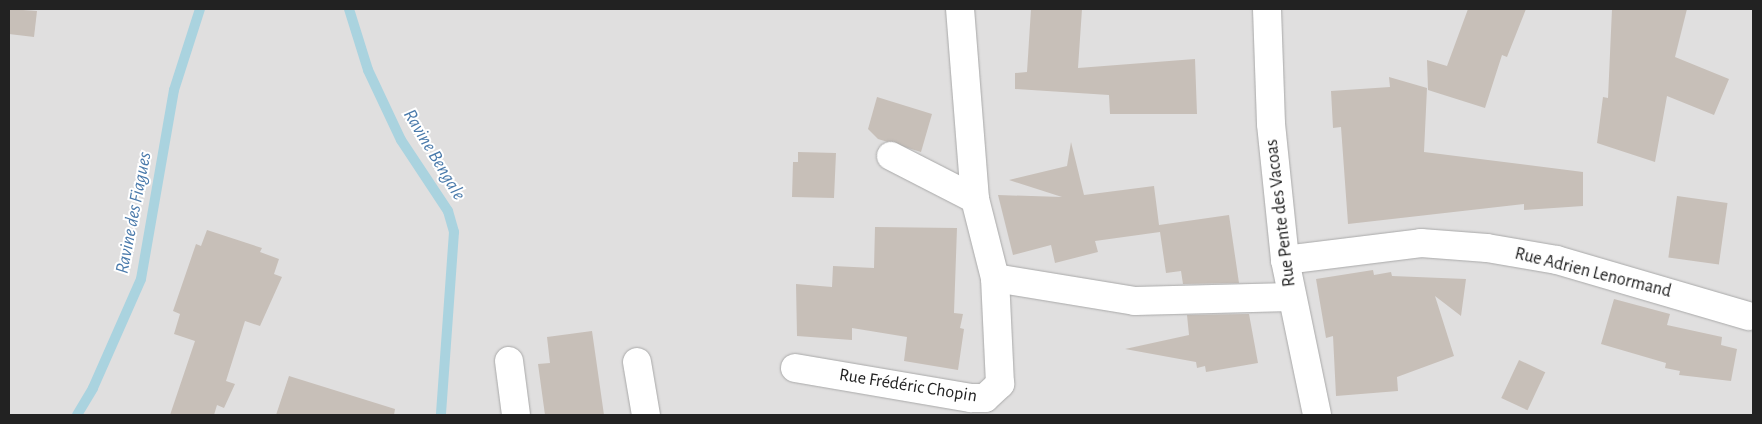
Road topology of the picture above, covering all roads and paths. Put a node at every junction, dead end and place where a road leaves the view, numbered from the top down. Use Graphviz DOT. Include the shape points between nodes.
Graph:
graph roads {
  1 [pos="960,9"];
  2 [pos="1267,9"];
  3 [pos="891,156"];
  4 [pos="975,199"];
  5 [pos="1285,260"];
  6 [pos="995,278"];
  7 [pos="1291,297"];
  8 [pos="1749,316"];
  9 [pos="509,361"];
  10 [pos="637,362"];
  11 [pos="795,368"];
  12 [pos="516,415"];
  13 [pos="646,415"];
  14 [pos="1317,415"];
  1 -- 4 [label="street, Rue Frédéric Chopin"];
  2 -- 5 [label="street, Rue Pente des Vacoas" via="1271,124"];
  3 -- 4 [label="street"];
  4 -- 6 [label="street, Rue Frédéric Chopin"];
  5 -- 7 [label="street, Rue Pente des Vacoas"];
  5 -- 8 [label="street, Rue Adrien Lenormand" via="1421,243 1487,248 1556,260"];
  6 -- 7 [label="street" via="1135,301"];
  6 -- 11 [label="street, Rue Frédéric Chopin" via="1000,384 984,398"];
  7 -- 14 [label="street, Rue Pente des Vacoas"];
  9 -- 12 [label="street"];
  10 -- 13 [label="street"];
}
